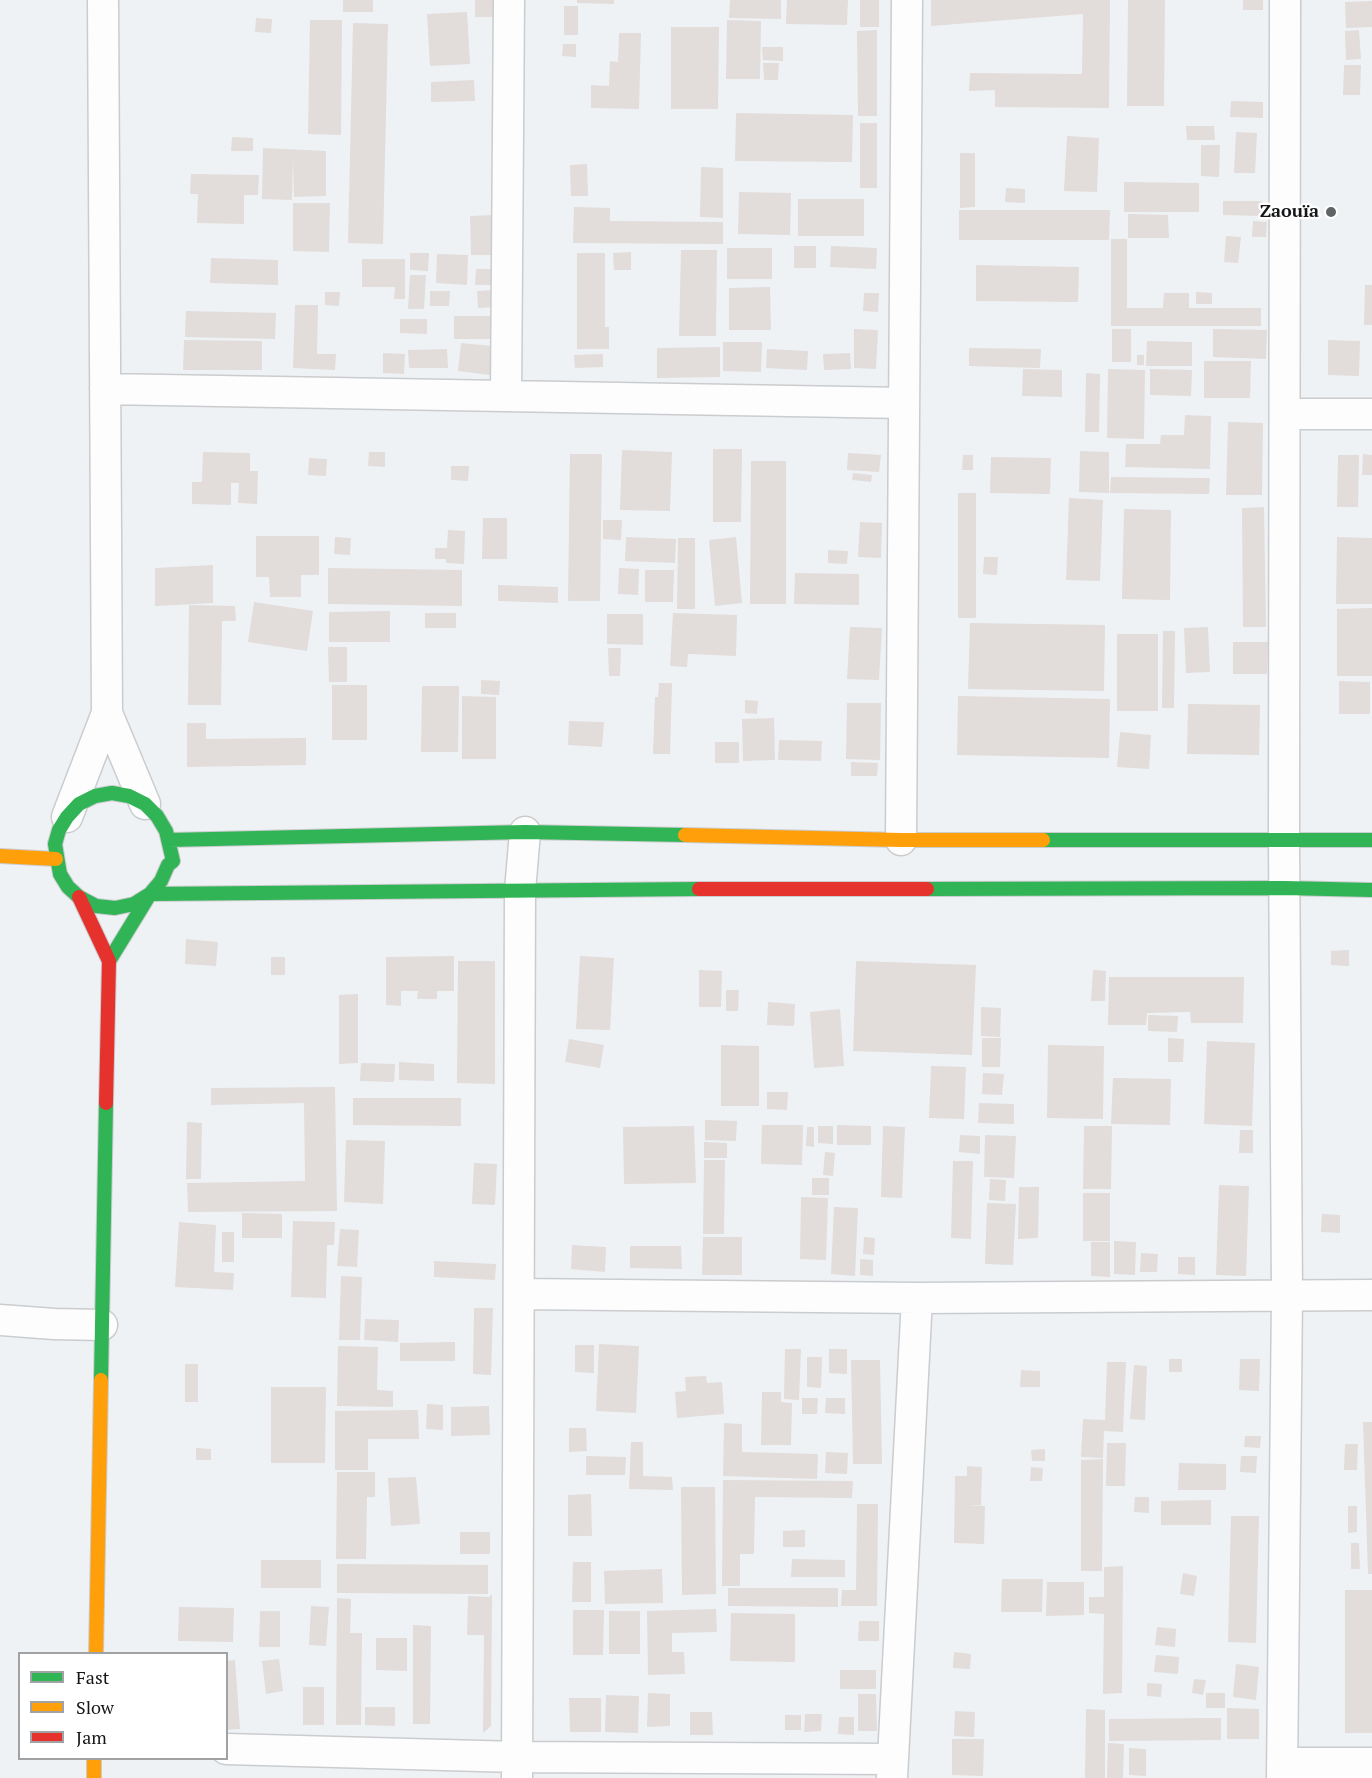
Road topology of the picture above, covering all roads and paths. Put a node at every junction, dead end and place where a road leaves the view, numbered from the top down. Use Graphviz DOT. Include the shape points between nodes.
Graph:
graph roads {
  1 [pos="104,0"];
  2 [pos="509,0"];
  3 [pos="907,0"];
  4 [pos="1286,0"];
  5 [pos="105,389"];
  6 [pos="506,396"];
  7 [pos="904,403"];
  8 [pos="1285,414"];
  9 [pos="1372,414"];
  10 [pos="107,713"];
  11 [pos="145,804"];
  12 [pos="67,817"];
  13 [pos="525,832"];
  14 [pos="168,840"];
  15 [pos="901,840"];
  16 [pos="1284,840"];
  17 [pos="1372,840"];
  18 [pos="0,856"];
  19 [pos="56,859"];
  20 [pos="1284,888"];
  21 [pos="1372,890"];
  22 [pos="520,891"];
  23 [pos="150,894"];
  24 [pos="79,897"];
  25 [pos="109,961"];
  26 [pos="519,1294"];
  27 [pos="1287,1295"];
  28 [pos="1372,1295"];
  29 [pos="917,1298"];
  30 [pos="5,1321"];
  31 [pos="102,1325"];
  32 [pos="96,1652"];
  33 [pos="228,1749"];
  34 [pos="94,1760"];
  35 [pos="1372,1763"];
  36 [pos="517,1767"];
  37 [pos="892,1768"];
  38 [pos="1282,1771"];
  39 [pos="94,1778"];
  1 -- 5 [label="street"];
  2 -- 6 [label="street"];
  3 -- 7 [label="street"];
  4 -- 8 [label="street"];
  5 -- 6 [label="street"];
  5 -- 10 [label="street"];
  6 -- 7 [label="street"];
  7 -- 15 [label="street"];
  8 -- 9 [label="street"];
  8 -- 16 [label="street"];
  10 -- 11 [label="street"];
  10 -- 12 [label="street"];
  11 -- 12 [label="street" via="112,793 79,804"];
  11 -- 14 [label="street" via="158,816"];
  12 -- 19 [label="street" via="55,844"];
  13 -- 14 [label="street"];
  13 -- 15 [label="street"];
  13 -- 22 [label="street"];
  14 -- 23 [label="street" via="172,861"];
  15 -- 16 [label="street"];
  16 -- 17 [label="street"];
  16 -- 20 [label="street"];
  18 -- 19 [label="street"];
  19 -- 24 [label="street" via="60,874"];
  20 -- 21 [label="street"];
  20 -- 22 [label="street"];
  20 -- 27 [label="street"];
  22 -- 23 [label="street"];
  22 -- 26 [label="street"];
  23 -- 24 [label="street" via="134,904 115,908 96,906"];
  23 -- 25 [label="street"];
  24 -- 25 [label="street"];
  25 -- 31 [label="street"];
  26 -- 29 [label="street"];
  26 -- 36 [label="street"];
  27 -- 28 [label="street"];
  27 -- 29 [label="street"];
  27 -- 38 [label="street"];
  29 -- 37 [label="street"];
  30 -- 31 [label="street"];
  31 -- 32 [label="street"];
  33 -- 36 [label="street"];
  34 -- 39 [label="street"];
  35 -- 38 [label="street"];
  36 -- 37 [label="street"];
}
